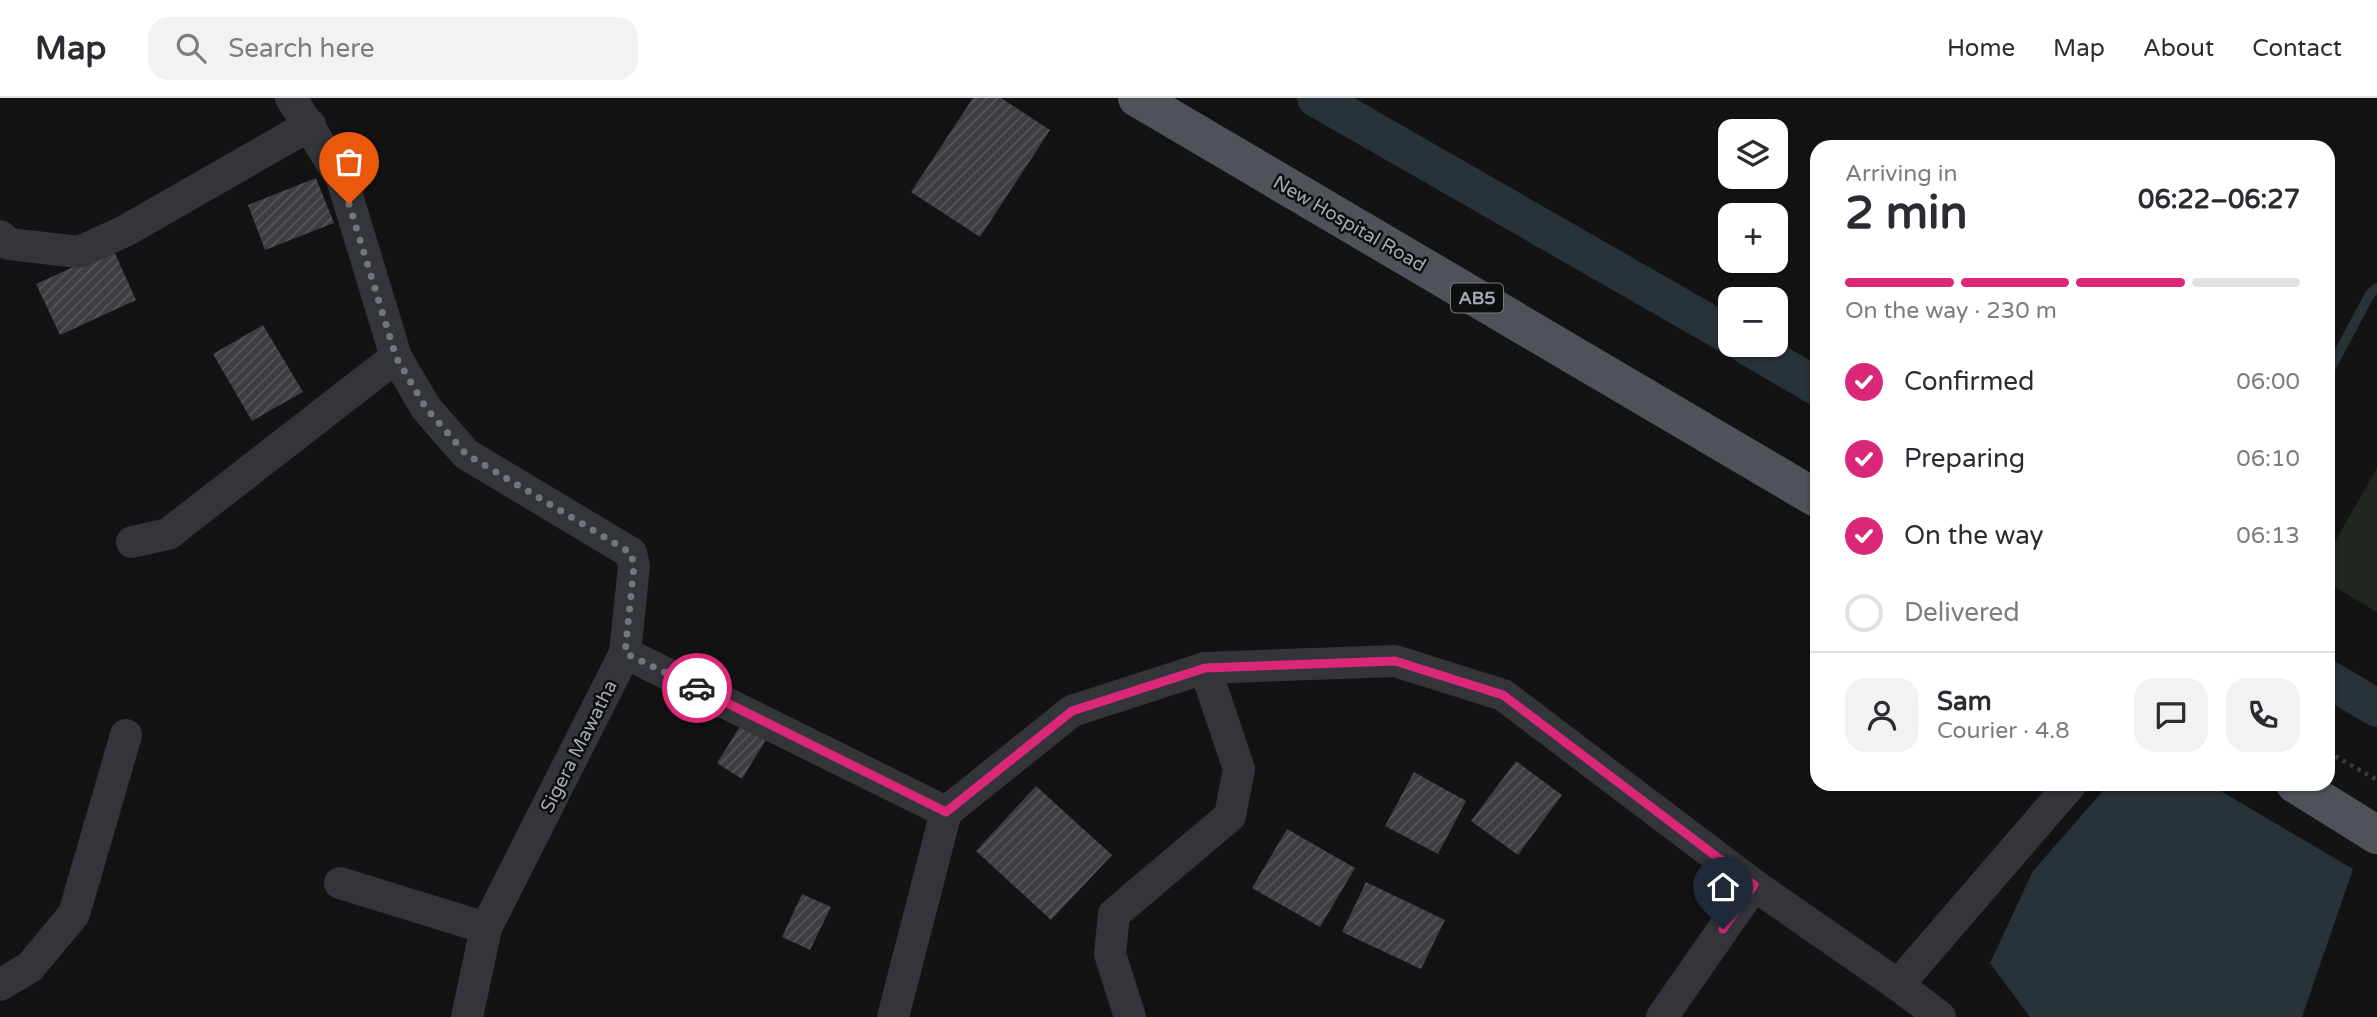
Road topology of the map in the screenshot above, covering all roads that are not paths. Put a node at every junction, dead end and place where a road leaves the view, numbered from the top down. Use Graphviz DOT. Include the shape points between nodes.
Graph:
graph roads {
  1 [pos="291,98"];
  2 [pos="1137,98"];
  3 [pos="310,125"];
  4 [pos="0,236"];
  5 [pos="396,357"];
  6 [pos="1810,494"];
  7 [pos="132,542"];
  8 [pos="625,653"];
  9 [pos="1205,668"];
  10 [pos="126,735"];
  11 [pos="2065,791"];
  12 [pos="2306,791"];
  13 [pos="946,812"];
  14 [pos="2377,835"];
  15 [pos="340,883"];
  16 [pos="1754,885"];
  17 [pos="486,928"];
  18 [pos="0,985"];
  19 [pos="1898,985"];
  20 [pos="467,1017"];
  21 [pos="893,1017"];
  22 [pos="1130,1017"];
  23 [pos="1662,1017"];
  24 [pos="1940,1017"];
  1 -- 3 [label="street, Sigera Mawatha"];
  2 -- 6 [label="main road, New Hospital Road / AB5"];
  3 -- 4 [label="street" via="125,231 79,252 9,244"];
  3 -- 5 [label="street, Sigera Mawatha" via="342,179"];
  5 -- 7 [label="street" via="168,534"];
  5 -- 8 [label="street, Sigera Mawatha" via="426,408 466,454 631,553 634,566"];
  8 -- 13 [label="street"];
  8 -- 17 [label="street, Sigera Mawatha"];
  9 -- 13 [label="street" via="1072,711"];
  9 -- 16 [label="street" via="1395,661 1503,695"];
  9 -- 22 [label="street" via="1239,769 1230,816 1114,914 1110,954"];
  10 -- 18 [label="street" via="74,914 30,967"];
  11 -- 19 [label="street"];
  12 -- 14 [label="main road"];
  13 -- 21 [label="street"];
  15 -- 17 [label="street"];
  16 -- 19 [label="street"];
  16 -- 23 [label="street"];
  17 -- 20 [label="street, Sigera Mawatha"];
  19 -- 24 [label="street"];
}
